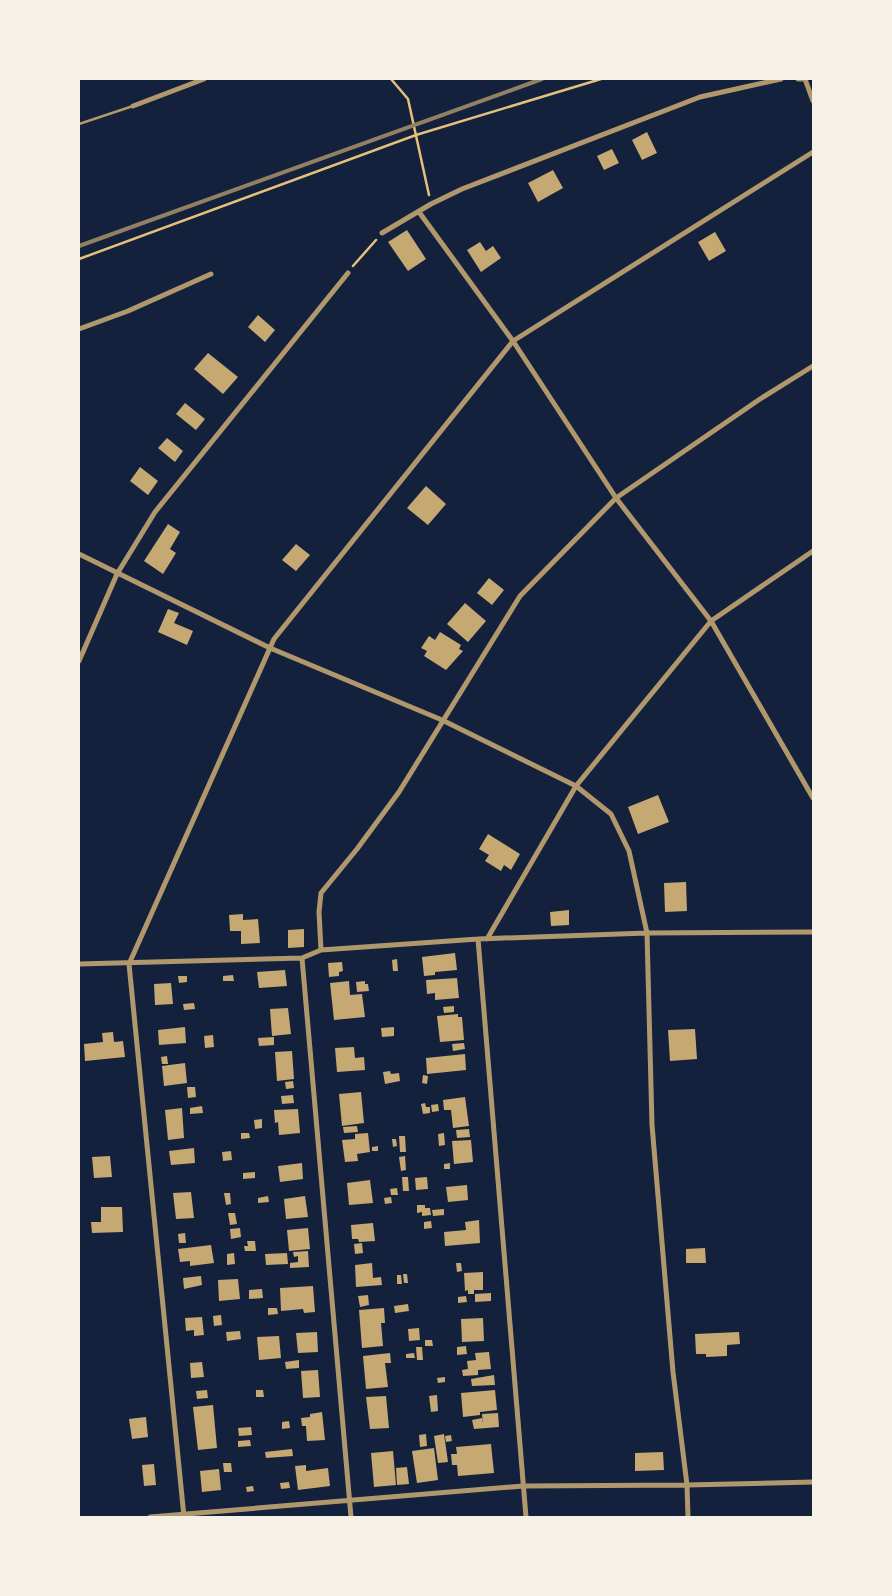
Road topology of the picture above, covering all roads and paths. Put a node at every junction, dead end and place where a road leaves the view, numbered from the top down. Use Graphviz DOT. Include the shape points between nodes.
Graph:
graph roads {
  1 [pos="204,79"];
  2 [pos="391,79"];
  3 [pos="601,79"];
  4 [pos="781,79"];
  5 [pos="798,79"];
  6 [pos="805,79"];
  7 [pos="813,102"];
  8 [pos="133,106"];
  9 [pos="79,124"];
  10 [pos="416,135"];
  11 [pos="813,152"];
  12 [pos="431,204"];
  13 [pos="419,212"];
  14 [pos="382,233"];
  15 [pos="79,259"];
  16 [pos="348,273"];
  17 [pos="210,274"];
  18 [pos="79,329"];
  19 [pos="513,341"];
  20 [pos="813,366"];
  21 [pos="616,498"];
  22 [pos="813,551"];
  23 [pos="79,554"];
  24 [pos="117,574"];
  25 [pos="711,621"];
  26 [pos="270,648"];
  27 [pos="79,661"];
  28 [pos="442,720"];
  29 [pos="576,786"];
  30 [pos="813,798"];
  31 [pos="813,932"];
  32 [pos="646,933"];
  33 [pos="478,939"];
  34 [pos="487,939"];
  35 [pos="321,950"];
  36 [pos="302,958"];
  37 [pos="79,964"];
  38 [pos="129,964"];
  39 [pos="813,1482"];
  40 [pos="523,1486"];
  41 [pos="687,1486"];
  42 [pos="349,1501"];
  43 [pos="184,1516"];
  44 [pos="150,1517"];
  45 [pos="351,1517"];
  46 [pos="526,1517"];
  47 [pos="688,1517"];
  1 -- 8 [label="street"];
  2 -- 10 [label="path" via="408,99"];
  3 -- 10 [label="path"];
  4 -- 12 [label="street" via="700,97"];
  5 -- 6 [label="street"];
  6 -- 7 [label="street"];
  8 -- 9 [label="lane"];
  10 -- 12 [label="path"];
  10 -- 15 [label="path"];
  11 -- 19 [label="street"];
  12 -- 13 [label="street"];
  13 -- 14 [label="street"];
  13 -- 19 [label="street"];
  14 -- 16 [label="path"];
  16 -- 24 [label="street" via="156,512"];
  17 -- 18 [label="street"];
  19 -- 21 [label="street"];
  19 -- 26 [label="street"];
  20 -- 21 [label="street"];
  21 -- 25 [label="street"];
  21 -- 28 [label="street" via="520,596"];
  22 -- 25 [label="street"];
  23 -- 24 [label="street"];
  24 -- 26 [label="street"];
  24 -- 27 [label="street"];
  25 -- 29 [label="street"];
  25 -- 30 [label="street"];
  26 -- 28 [label="street"];
  26 -- 38 [label="street"];
  28 -- 29 [label="street"];
  28 -- 35 [label="street" via="399,792 322,893 319,912"];
  29 -- 32 [label="street" via="611,814 625,844"];
  29 -- 34 [label="street"];
  31 -- 32 [label="street"];
  32 -- 34 [label="street"];
  32 -- 41 [label="street" via="652,1126 673,1372"];
  33 -- 34 [label="street"];
  33 -- 35 [label="street"];
  33 -- 40 [label="street"];
  35 -- 36 [label="street"];
  36 -- 38 [label="street"];
  36 -- 42 [label="street"];
  37 -- 38 [label="street"];
  38 -- 43 [label="street"];
  39 -- 41 [label="street"];
  40 -- 41 [label="street"];
  40 -- 42 [label="street"];
  40 -- 46 [label="street"];
  41 -- 47 [label="street"];
  42 -- 43 [label="street"];
  42 -- 45 [label="street"];
  43 -- 44 [label="street"];
}
